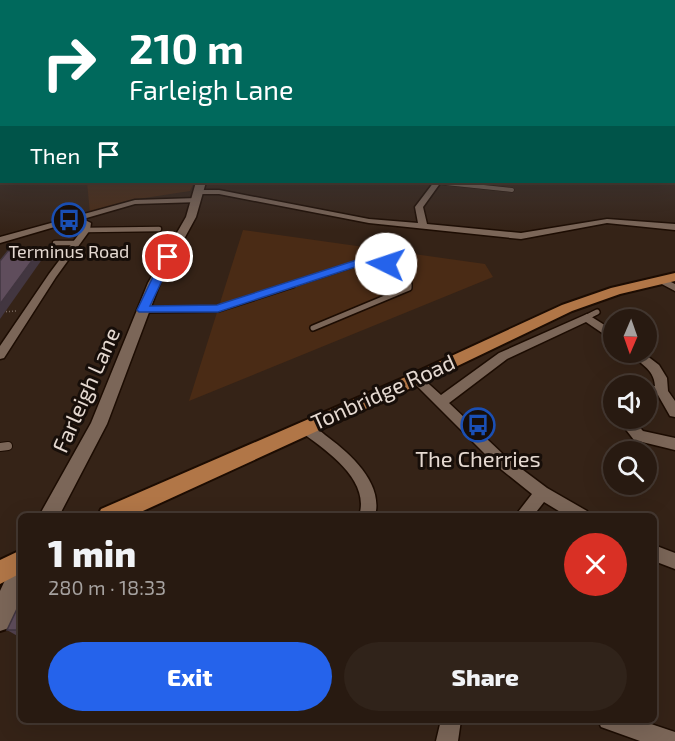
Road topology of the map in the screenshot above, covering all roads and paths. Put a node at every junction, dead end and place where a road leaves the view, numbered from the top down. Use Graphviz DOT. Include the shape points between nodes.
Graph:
graph roads {
  1 [pos="435,183"];
  2 [pos="446,183"];
  3 [pos="512,190"];
  4 [pos="199,191"];
  5 [pos="78,220"];
  6 [pos="423,226"];
  7 [pos="675,227"];
  8 [pos="159,229"];
  9 [pos="86,230"];
  10 [pos="0,240"];
  11 [pos="55,243"];
  12 [pos="75,243"];
  13 [pos="668,278"];
  14 [pos="675,288"];
  15 [pos="143,310"];
  16 [pos="28,311"];
  17 [pos="0,312"];
  18 [pos="603,326"];
  19 [pos="313,328"];
  20 [pos="0,355"];
  21 [pos="648,363"];
  22 [pos="416,379"];
  23 [pos="657,391"];
  24 [pos="662,391"];
  25 [pos="441,402"];
  26 [pos="675,412"];
  27 [pos="305,427"];
  28 [pos="633,429"];
  29 [pos="675,444"];
  30 [pos="542,494"];
  31 [pos="51,513"];
  32 [pos="116,513"];
  33 [pos="368,513"];
  34 [pos="526,513"];
  35 [pos="576,513"];
  36 [pos="657,554"];
  37 [pos="675,561"];
  38 [pos="18,563"];
  39 [pos="0,572"];
  40 [pos="18,578"];
  41 [pos="0,619"];
  42 [pos="450,723"];
  43 [pos="617,723"];
  44 [pos="666,740"];
  45 [pos="447,741"];
  1 -- 6 [label="street" via="419,207"];
  2 -- 3 [label="lane"];
  4 -- 5 [label="street" via="135,202"];
  4 -- 6 [label="street" via="369,221"];
  4 -- 15 [label="street, Farleigh Lane" via="186,228"];
  5 -- 9 [label="street" via="87,223"];
  5 -- 10 [label="street"];
  6 -- 7 [label="street" via="521,236 607,221"];
  8 -- 9 [label="lane"];
  9 -- 12 [label="street"];
  11 -- 12 [label="lane"];
  12 -- 16 [label="street"];
  13 -- 14 [label="street, Tonbridge Road"];
  13 -- 22 [label="main road, Tonbridge Road" via="567,308"];
  15 -- 19 [label="lane" via="218,309 374,258 409,283 409,288"];
  15 -- 31 [label="street, Farleigh Lane" via="99,424"];
  16 -- 17 [label="path"];
  16 -- 20 [label="street"];
  18 -- 25 [label="street" via="592,315 503,356"];
  21 -- 24 [label="street" via="661,378"];
  22 -- 25 [label="street"];
  22 -- 27 [label="main road, Tonbridge Road"];
  23 -- 24 [label="street"];
  24 -- 26 [label="street"];
  25 -- 30 [label="street" via="502,462"];
  27 -- 32 [label="main road, Tonbridge Road"];
  27 -- 33 [label="street" via="347,460 364,484"];
  28 -- 29 [label="street" via="639,436"];
  30 -- 34 [label="street"];
  30 -- 35 [label="street"];
  36 -- 37 [label="street"];
  38 -- 39 [label="main road"];
  40 -- 41 [label="main road"];
  42 -- 45 [label="street"];
  43 -- 44 [label="street"];
}
